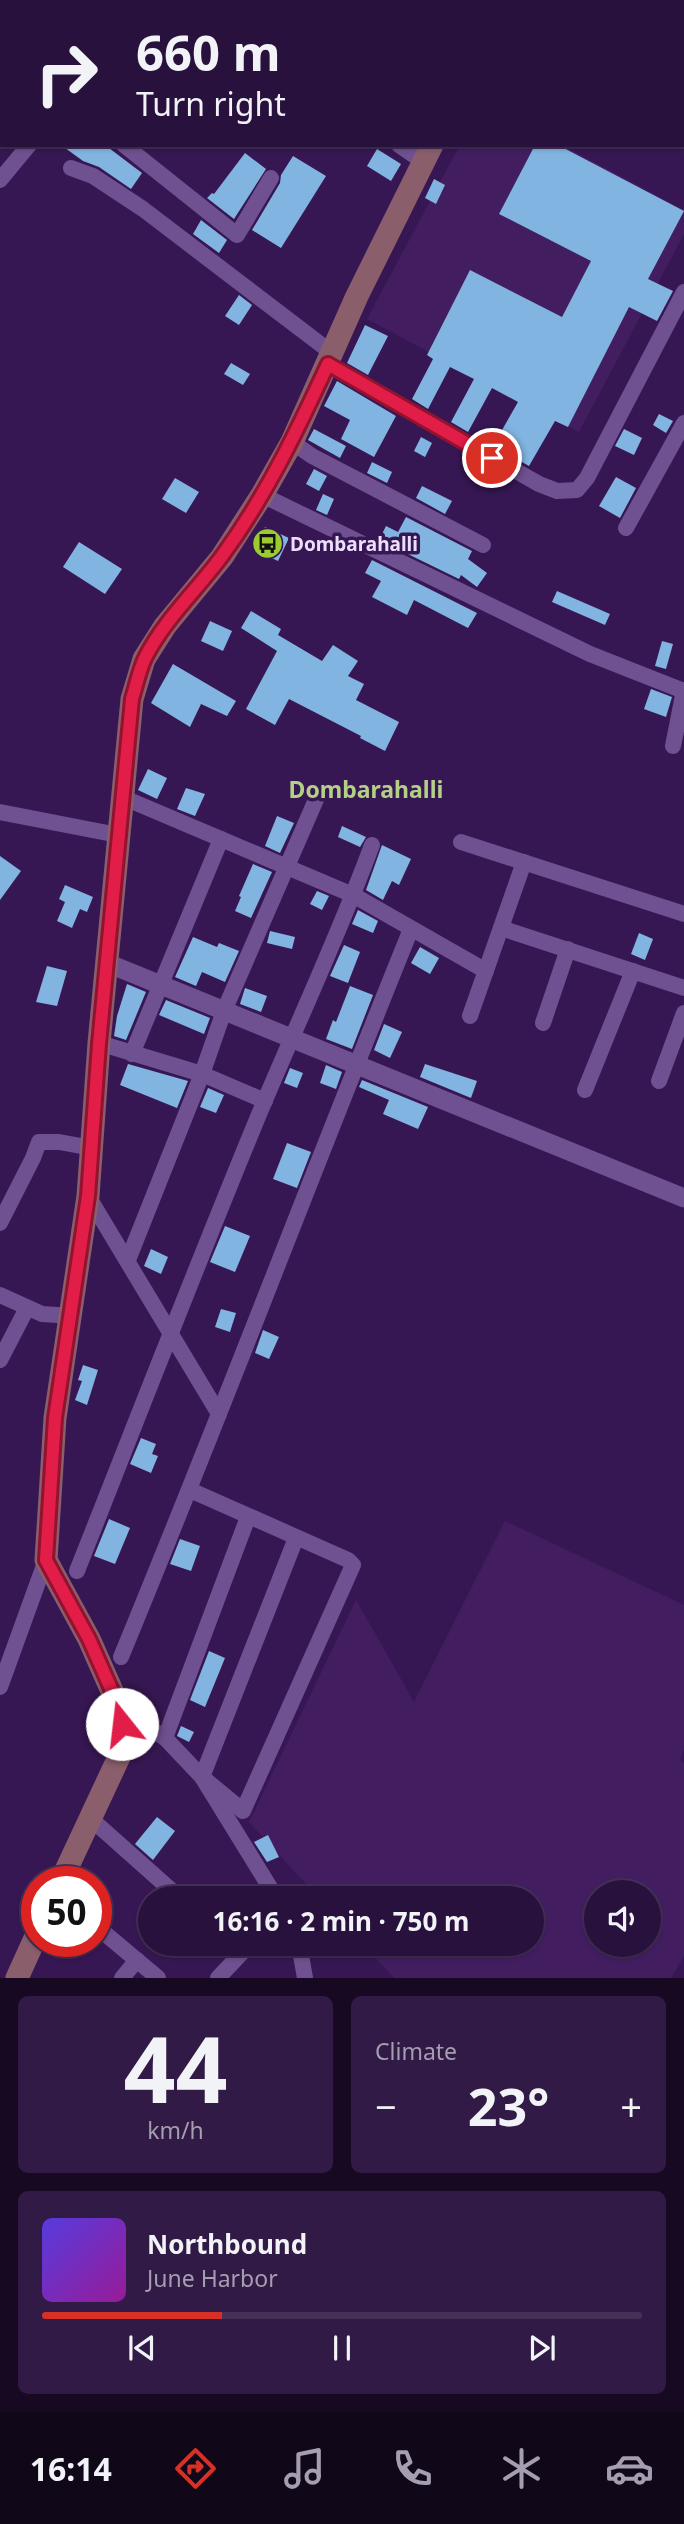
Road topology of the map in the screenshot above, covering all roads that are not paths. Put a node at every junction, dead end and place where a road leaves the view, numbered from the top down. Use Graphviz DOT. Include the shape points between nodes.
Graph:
graph roads {
  1 [pos="26,147"];
  2 [pos="127,147"];
  3 [pos="406,147"];
  4 [pos="427,153"];
  5 [pos="6,160"];
  6 [pos="71,169"];
  7 [pos="271,178"];
  8 [pos="0,180"];
  9 [pos="684,292"];
  10 [pos="678,318"];
  11 [pos="330,359"];
  12 [pos="684,423"];
  13 [pos="292,442"];
  14 [pos="262,495"];
  15 [pos="626,528"];
  16 [pos="483,545"];
  17 [pos="684,690"];
  18 [pos="673,747"];
  19 [pos="318,795"];
  20 [pos="122,797"];
  21 [pos="0,813"];
  22 [pos="118,835"];
  23 [pos="221,839"];
  24 [pos="461,842"];
  25 [pos="372,845"];
  26 [pos="524,862"];
  27 [pos="288,867"];
  28 [pos="353,895"];
  29 [pos="684,915"];
  30 [pos="501,928"];
  31 [pos="411,929"];
  32 [pos="568,949"];
  33 [pos="107,963"];
  34 [pos="486,971"];
  35 [pos="632,971"];
  36 [pos="160,986"];
  37 [pos="684,988"];
  38 [pos="224,1011"];
  39 [pos="684,1013"];
  40 [pos="470,1016"];
  41 [pos="543,1023"];
  42 [pos="292,1038"];
  43 [pos="99,1044"];
  44 [pos="132,1054"];
  45 [pos="357,1064"];
  46 [pos="202,1074"];
  47 [pos="659,1081"];
  48 [pos="585,1090"];
  49 [pos="265,1101"];
  50 [pos="92,1148"];
  51 [pos="88,1196"];
  52 [pos="684,1198"];
  53 [pos="0,1223"];
  54 [pos="128,1260"];
  55 [pos="0,1295"];
  56 [pos="27,1308"];
  57 [pos="72,1316"];
  58 [pos="171,1332"];
  59 [pos="0,1360"];
  60 [pos="219,1414"];
  61 [pos="190,1490"];
  62 [pos="248,1517"];
  63 [pos="296,1538"];
  64 [pos="46,1560"];
  65 [pos="77,1571"];
  66 [pos="121,1657"];
  67 [pos="0,1687"];
  68 [pos="120,1709"];
  69 [pos="165,1738"];
  70 [pos="202,1777"];
  71 [pos="90,1818"];
  72 [pos="68,1866"];
  73 [pos="166,1886"];
  74 [pos="269,1886"];
  75 [pos="112,1939"];
  76 [pos="234,1956"];
  77 [pos="301,1956"];
  78 [pos="27,1957"];
  79 [pos="138,1960"];
  80 [pos="17,1978"];
  81 [pos="122,1978"];
  82 [pos="158,1978"];
  83 [pos="218,1978"];
  84 [pos="306,1978"];
  1 -- 5 [label="street"];
  2 -- 7 [label="street" via="237,235"];
  3 -- 4 [label="street"];
  4 -- 11 [label="main road"];
  5 -- 8 [label="street"];
  6 -- 11 [label="street" via="93,176 143,209"];
  9 -- 10 [label="street"];
  10 -- 11 [label="street" via="576,490 556,491 539,484"];
  11 -- 13 [label="main road"];
  12 -- 15 [label="street"];
  13 -- 14 [label="main road"];
  13 -- 16 [label="street"];
  14 -- 17 [label="street" via="590,654"];
  14 -- 20 [label="main road" via="222,557 144,659 132,699"];
  17 -- 18 [label="street"];
  19 -- 27 [label="street"];
  20 -- 22 [label="main road"];
  20 -- 23 [label="street"];
  21 -- 22 [label="street"];
  22 -- 33 [label="main road"];
  23 -- 27 [label="street"];
  23 -- 36 [label="street"];
  24 -- 26 [label="street"];
  25 -- 28 [label="street"];
  26 -- 29 [label="street"];
  26 -- 30 [label="street"];
  27 -- 28 [label="street"];
  27 -- 38 [label="street"];
  28 -- 31 [label="street"];
  28 -- 42 [label="street"];
  30 -- 32 [label="street"];
  30 -- 34 [label="street"];
  31 -- 34 [label="street"];
  31 -- 45 [label="street"];
  32 -- 35 [label="street"];
  32 -- 41 [label="street"];
  33 -- 36 [label="street"];
  33 -- 43 [label="main road"];
  34 -- 40 [label="street"];
  35 -- 37 [label="street"];
  35 -- 48 [label="street"];
  36 -- 38 [label="street"];
  36 -- 44 [label="street"];
  38 -- 42 [label="street"];
  38 -- 46 [label="street"];
  39 -- 47 [label="street"];
  42 -- 45 [label="street"];
  42 -- 49 [label="street"];
  43 -- 44 [label="street"];
  43 -- 50 [label="main road"];
  44 -- 46 [label="street"];
  45 -- 52 [label="street"];
  45 -- 60 [label="street"];
  46 -- 49 [label="street"];
  46 -- 54 [label="street"];
  49 -- 58 [label="street"];
  50 -- 51 [label="main road"];
  50 -- 53 [label="street" via="39,1142"];
  51 -- 54 [label="street"];
  51 -- 57 [label="main road"];
  54 -- 58 [label="street"];
  55 -- 56 [label="street"];
  56 -- 57 [label="street"];
  56 -- 59 [label="street"];
  57 -- 64 [label="main road" via="55,1418"];
  58 -- 60 [label="street"];
  58 -- 65 [label="street"];
  60 -- 61 [label="street"];
  61 -- 62 [label="street"];
  61 -- 66 [label="street"];
  62 -- 63 [label="street"];
  62 -- 69 [label="street"];
  63 -- 70 [label="street"];
  63 -- 70 [label="street" via="353,1565 243,1811"];
  64 -- 67 [label="street"];
  64 -- 68 [label="main road"];
  68 -- 69 [label="street"];
  68 -- 71 [label="main road" via="123,1738 119,1757"];
  69 -- 70 [label="street"];
  70 -- 74 [label="street"];
  71 -- 72 [label="main road"];
  71 -- 73 [label="street"];
  75 -- 79 [label="street"];
  76 -- 83 [label="street"];
  77 -- 84 [label="street"];
  78 -- 80 [label="main road"];
  79 -- 81 [label="street"];
  79 -- 82 [label="street"];
}
